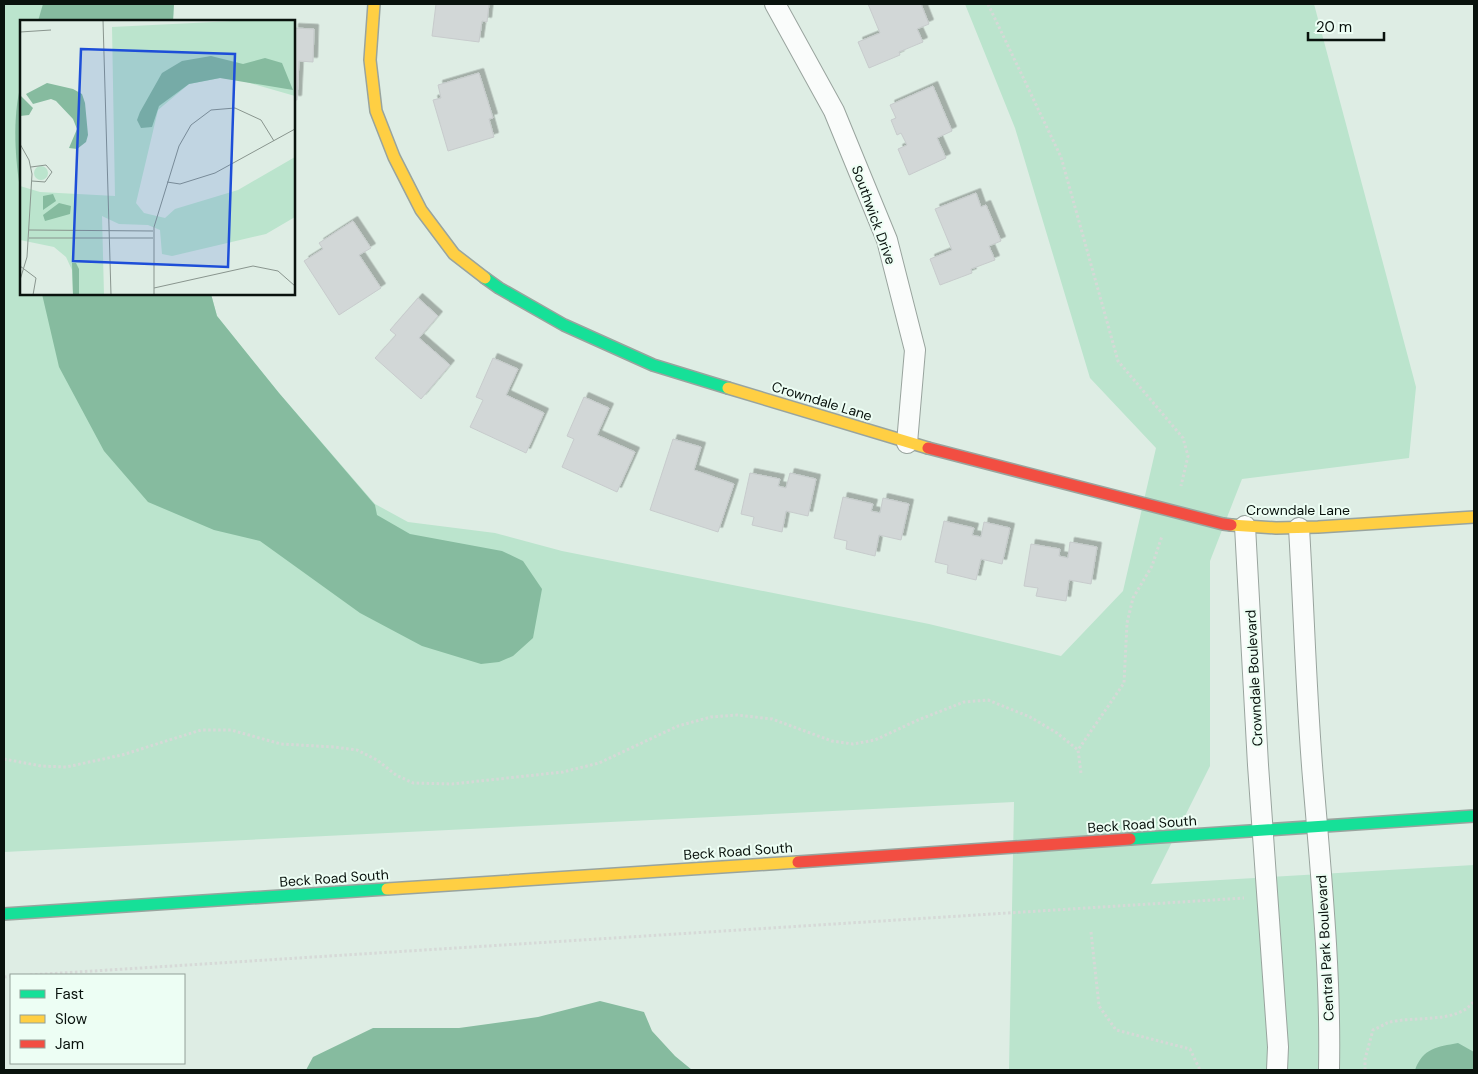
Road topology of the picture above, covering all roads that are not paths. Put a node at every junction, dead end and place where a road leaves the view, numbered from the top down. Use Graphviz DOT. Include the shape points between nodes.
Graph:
graph roads {
  1 [pos="374,4"];
  2 [pos="775,4"];
  3 [pos="907,443"];
  4 [pos="1474,517"];
  5 [pos="1245,526"];
  6 [pos="1299,528"];
  7 [pos="1474,816"];
  8 [pos="1318,826"];
  9 [pos="1263,831"];
  10 [pos="4,914"];
  11 [pos="1277,1070"];
  12 [pos="1329,1070"];
  1 -- 3 [label="main road, Crowndale Lane" via="370,60 376,112 421,210 454,254 500,288 564,325 654,366"];
  2 -- 3 [label="street, Southwick Drive" via="834,111 887,240 915,350"];
  3 -- 5 [label="main road, Crowndale Lane" via="1223,524"];
  4 -- 6 [label="main road, Crowndale Lane"];
  5 -- 6 [label="main road, Crowndale Lane"];
  5 -- 9 [label="street, Crowndale Boulevard"];
  6 -- 8 [label="street"];
  7 -- 8 [label="main road, Beck Road South"];
  8 -- 9 [label="main road, Beck Road South"];
  8 -- 12 [label="street, Central Park Boulevard"];
  9 -- 10 [label="main road, Beck Road South"];
  9 -- 11 [label="street"];
}
